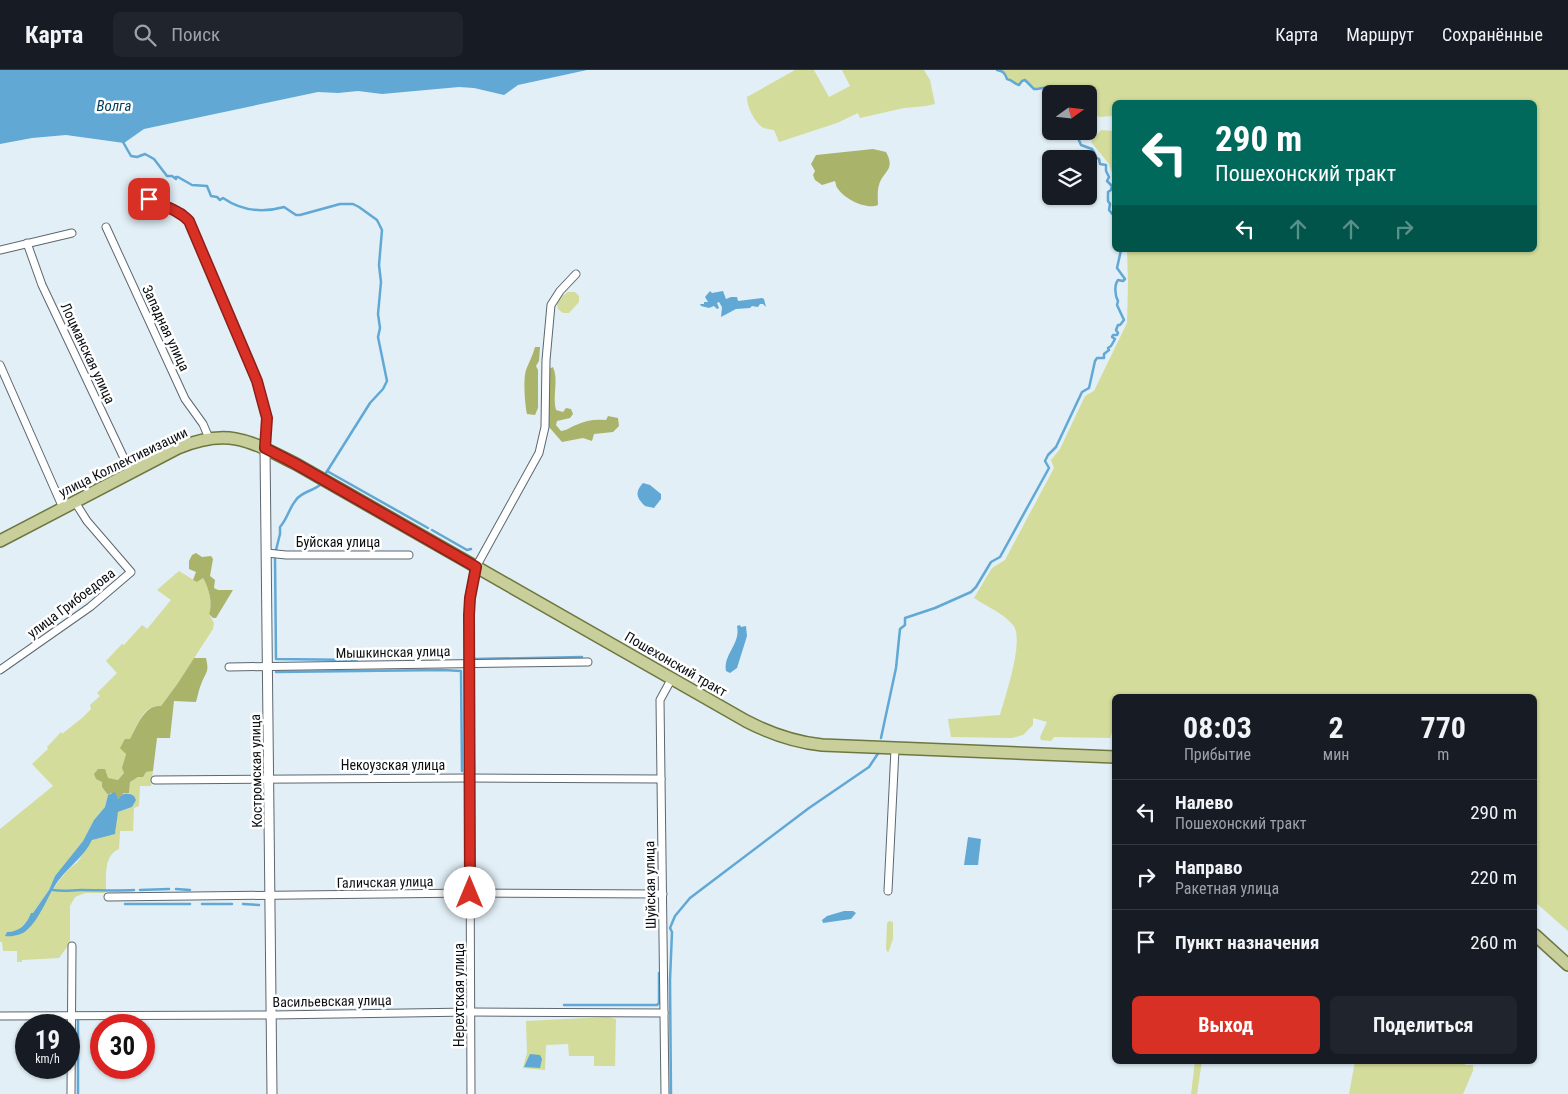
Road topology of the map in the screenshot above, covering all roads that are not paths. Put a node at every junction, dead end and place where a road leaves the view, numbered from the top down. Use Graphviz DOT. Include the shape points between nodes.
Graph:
graph roads {
  1 [pos="149,199"];
  2 [pos="106,226"];
  3 [pos="72,233"];
  4 [pos="27,243"];
  5 [pos="0,250"];
  6 [pos="576,274"];
  7 [pos="0,365"];
  8 [pos="209,438"];
  9 [pos="265,448"];
  10 [pos="131,473"];
  11 [pos="75,502"];
  12 [pos="63,508"];
  13 [pos="0,541"];
  14 [pos="267,553"];
  15 [pos="410,555"];
  16 [pos="476,567"];
  17 [pos="588,662"];
  18 [pos="469,664"];
  19 [pos="229,666"];
  20 [pos="268,666"];
  21 [pos="0,670"];
  22 [pos="672,678"];
  23 [pos="895,749"];
  24 [pos="1112,757"];
  25 [pos="469,778"];
  26 [pos="269,779"];
  27 [pos="661,779"];
  28 [pos="155,780"];
  29 [pos="888,891"];
  30 [pos="470,893"];
  31 [pos="663,894"];
  32 [pos="271,896"];
  33 [pos="108,897"];
  34 [pos="1537,937"];
  35 [pos="72,946"];
  36 [pos="1568,964"];
  37 [pos="471,1012"];
  38 [pos="664,1013"];
  39 [pos="71,1014"];
  40 [pos="80,1015"];
  41 [pos="272,1015"];
  42 [pos="0,1016"];
  43 [pos="15,1016"];
  44 [pos="71,1079"];
  45 [pos="71,1094"];
  46 [pos="272,1094"];
  47 [pos="471,1094"];
  48 [pos="664,1094"];
  1 -- 9 [label="street" via="182,213 189,221 257,381 267,418"];
  2 -- 8 [label="street, Западная улица" via="185,399"];
  3 -- 4 [label="street"];
  4 -- 5 [label="street"];
  4 -- 10 [label="street, Лоцманская улица" via="42,286"];
  6 -- 16 [label="street, Нерехтская улица" via="550,305 544,427 539,453"];
  7 -- 12 [label="street"];
  8 -- 9 [label="main road, улица Коллективизации" via="234,437"];
  8 -- 10 [label="main road, улица Коллективизации" via="178,448"];
  9 -- 14 [label="street, Костромская улица"];
  9 -- 16 [label="main road, Пошехонский тракт"];
  10 -- 11 [label="main road, улица Коллективизации"];
  11 -- 12 [label="main road, улица Коллективизации"];
  11 -- 21 [label="street, улица Грибоедова" via="131,572 90,607"];
  12 -- 13 [label="main road, улица Коллективизации"];
  14 -- 15 [label="street, Буйская улица"];
  14 -- 20 [label="street, Костромская улица"];
  16 -- 18 [label="street, Нерехтская улица" via="469,606"];
  16 -- 22 [label="main road, Пошехонский тракт"];
  17 -- 18 [label="street, Мышкинская улица"];
  18 -- 20 [label="street, Мышкинская улица"];
  18 -- 25 [label="street, Нерехтская улица"];
  19 -- 20 [label="street, Мышкинская улица"];
  20 -- 26 [label="street, Костромская улица"];
  22 -- 23 [label="main road, Пошехонский тракт" via="766,732 791,741"];
  22 -- 27 [label="street, Шуйская улица" via="660,700"];
  23 -- 24 [label="main road, Пошехонский тракт"];
  23 -- 29 [label="street"];
  25 -- 26 [label="street, Некоузская улица"];
  25 -- 27 [label="street, Некоузская улица"];
  25 -- 30 [label="street, Нерехтская улица"];
  26 -- 28 [label="street, Некоузская улица"];
  26 -- 32 [label="street, Костромская улица"];
  27 -- 31 [label="street, Шуйская улица"];
  30 -- 31 [label="street, Галичская улица"];
  30 -- 32 [label="street, Галичская улица"];
  30 -- 37 [label="street, Нерехтская улица"];
  31 -- 38 [label="street, Шуйская улица"];
  32 -- 33 [label="street, Галичская улица"];
  32 -- 41 [label="street, Костромская улица"];
  34 -- 36 [label="main road"];
  35 -- 39 [label="street"];
  37 -- 38 [label="street, Васильевская улица"];
  37 -- 41 [label="street, Васильевская улица"];
  37 -- 47 [label="street, Нерехтская улица"];
  38 -- 48 [label="street, Шуйская улица"];
  40 -- 41 [label="street, Васильевская улица"];
  41 -- 46 [label="street, Костромская улица"];
  42 -- 43 [label="street, Васильевская улица"];
  44 -- 45 [label="street"];
}
